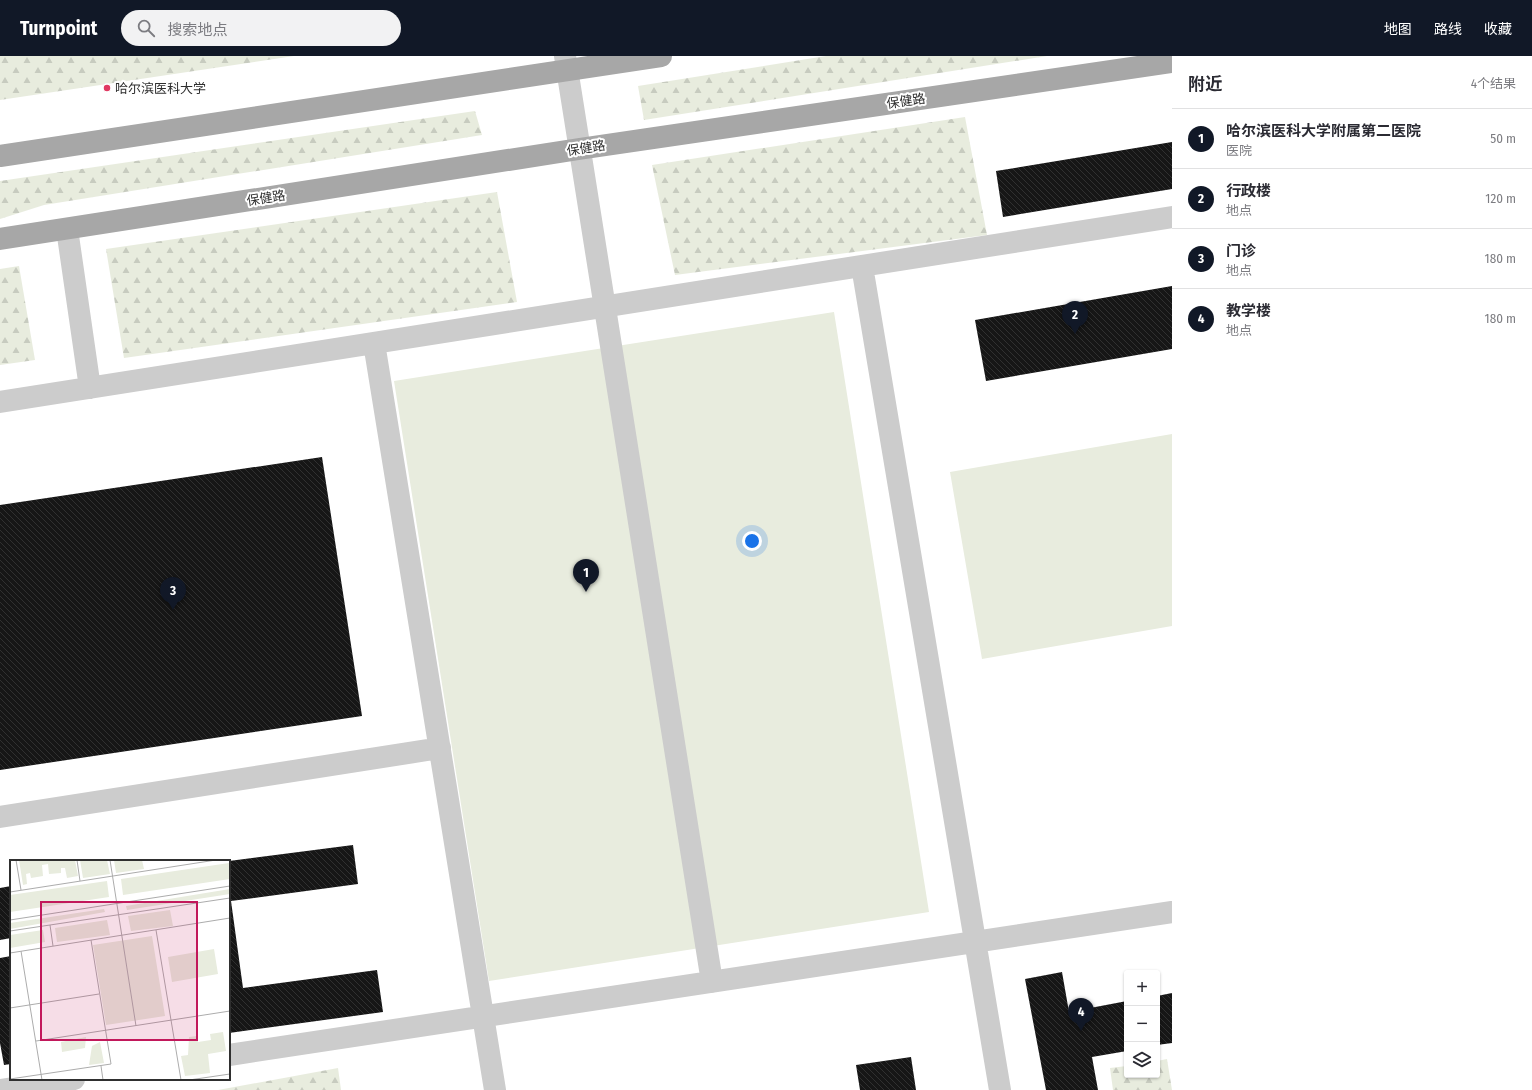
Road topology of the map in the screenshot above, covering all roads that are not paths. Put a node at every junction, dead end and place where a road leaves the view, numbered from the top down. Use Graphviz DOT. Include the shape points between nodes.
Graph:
graph roads {
  1 [pos="661,56"];
  2 [pos="1172,62"];
  3 [pos="566,63"];
  4 [pos="579,149"];
  5 [pos="0,156"];
  6 [pos="1172,217"];
  7 [pos="67,229"];
  8 [pos="0,239"];
  9 [pos="862,266"];
  10 [pos="604,307"];
  11 [pos="374,343"];
  12 [pos="90,388"];
  13 [pos="0,402"];
  14 [pos="440,748"];
  15 [pos="0,818"];
  16 [pos="1172,912"];
  17 [pos="975,942"];
  18 [pos="712,982"];
  19 [pos="483,1017"];
  20 [pos="230,1055"];
  21 [pos="67,1080"];
  22 [pos="1,1090"];
  23 [pos="495,1090"];
  24 [pos="1000,1090"];
  1 -- 3 [label="main road"];
  2 -- 4 [label="main road, 保健路"];
  3 -- 4 [label="street"];
  3 -- 5 [label="main road"];
  4 -- 7 [label="main road, 保健路"];
  4 -- 10 [label="street"];
  6 -- 9 [label="street"];
  7 -- 8 [label="main road, 保健路"];
  7 -- 12 [label="street"];
  9 -- 10 [label="street"];
  9 -- 17 [label="street"];
  10 -- 11 [label="street"];
  10 -- 18 [label="street"];
  11 -- 12 [label="street"];
  11 -- 14 [label="street"];
  12 -- 13 [label="street"];
  14 -- 15 [label="street"];
  14 -- 19 [label="street"];
  16 -- 17 [label="street"];
  17 -- 18 [label="street"];
  17 -- 24 [label="street"];
  18 -- 19 [label="street"];
  19 -- 20 [label="street"];
  19 -- 23 [label="street"];
  21 -- 22 [label="street"];
}
